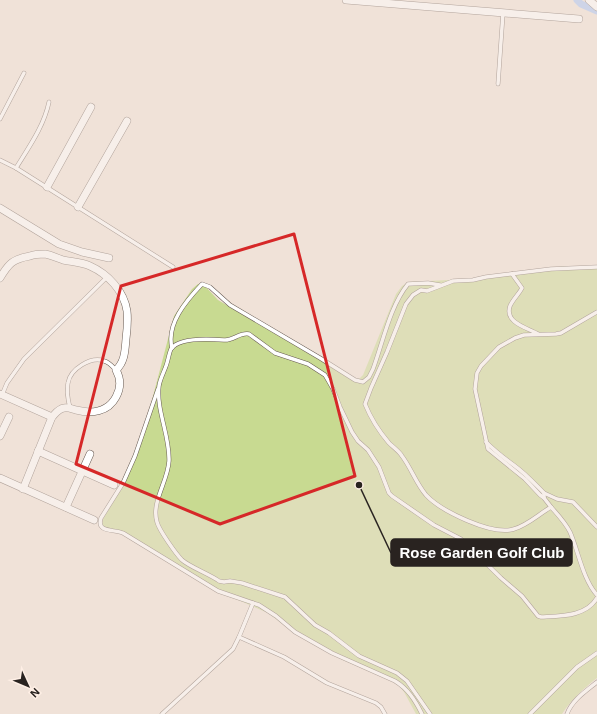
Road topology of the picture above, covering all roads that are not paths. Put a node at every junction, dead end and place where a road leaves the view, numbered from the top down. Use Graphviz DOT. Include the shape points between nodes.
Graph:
graph roads {
  1 [pos="346,0"];
  2 [pos="589,0"];
  3 [pos="406,3"];
  4 [pos="597,7"];
  5 [pos="502,13"];
  6 [pos="579,20"];
  7 [pos="24,73"];
  8 [pos="498,84"];
  9 [pos="48,102"];
  10 [pos="91,107"];
  11 [pos="0,119"];
  12 [pos="127,120"];
  13 [pos="0,160"];
  14 [pos="16,168"];
  15 [pos="46,187"];
  16 [pos="78,207"];
  17 [pos="0,208"];
  18 [pos="109,258"];
  19 [pos="173,267"];
  20 [pos="597,267"];
  21 [pos="512,274"];
  22 [pos="107,277"];
  23 [pos="0,278"];
  24 [pos="441,285"];
  25 [pos="597,312"];
  26 [pos="539,334"];
  27 [pos="172,348"];
  28 [pos="116,370"];
  29 [pos="159,387"];
  30 [pos="1,395"];
  31 [pos="70,408"];
  32 [pos="9,417"];
  33 [pos="52,417"];
  34 [pos="0,436"];
  35 [pos="38,451"];
  36 [pos="90,454"];
  37 [pos="83,471"];
  38 [pos="0,478"];
  39 [pos="114,485"];
  40 [pos="23,489"];
  41 [pos="544,496"];
  42 [pos="66,507"];
  43 [pos="551,507"];
  44 [pos="94,520"];
  45 [pos="597,527"];
  46 [pos="597,595"];
  47 [pos="597,598"];
  48 [pos="253,603"];
  49 [pos="239,637"];
  50 [pos="597,653"];
  51 [pos="597,682"];
  52 [pos="162,714"];
  53 [pos="385,714"];
  54 [pos="422,714"];
  55 [pos="430,714"];
  56 [pos="530,714"];
  57 [pos="567,714"];
  1 -- 3 [label="street"];
  2 -- 4 [label="street"];
  3 -- 5 [label="street"];
  5 -- 6 [label="street"];
  5 -- 8 [label="lane"];
  7 -- 11 [label="lane"];
  9 -- 14 [label="lane" via="41,126"];
  10 -- 15 [label="street"];
  12 -- 16 [label="street"];
  13 -- 14 [label="lane"];
  14 -- 15 [label="lane"];
  15 -- 16 [label="lane"];
  16 -- 19 [label="lane"];
  17 -- 18 [label="street" via="59,244"];
  20 -- 21 [label="lane"];
  21 -- 24 [label="lane" via="453,281"];
  21 -- 26 [label="lane" via="522,288 510,306 512,318 515,323"];
  22 -- 23 [label="street" via="90,266 44,254 17,258 9,264"];
  22 -- 28 [label="street" via="117,289 127,312 124,355 121,366"];
  22 -- 30 [label="lane" via="24,359"];
  24 -- 27 [label="lane" via="408,284 393,312 373,369 363,382 355,380 230,305 210,287 202,284 176,319 171,330"];
  24 -- 43 [label="lane" via="427,291 421,290 406,304 365,404 376,427 401,454 425,494 460,518 487,528 508,530"];
  25 -- 26 [label="lane" via="562,333"];
  26 -- 41 [label="lane" via="524,335 499,347 481,366 477,373 475,389 488,449"];
  27 -- 29 [label="lane"];
  27 -- 47 [label="lane" via="178,343 198,340 226,341 245,333 275,353 308,364 325,375 329,381 352,432 374,458 389,493 461,539 522,596 538,616 575,614 589,608"];
  28 -- 31 [label="street" via="120,382 119,390 113,402 105,409 94,412"];
  28 -- 31 [label="lane" via="103,360 90,360 81,365 68,383"];
  29 -- 48 [label="lane" via="135,456 123,483 101,518 101,527 107,531 123,533 218,591"];
  29 -- 55 [label="lane" via="169,461 156,503 156,521 182,560 219,581 230,581 286,597 315,626 359,656 397,673 407,681"];
  30 -- 33 [label="street"];
  31 -- 33 [label="street" via="60,409"];
  32 -- 34 [label="street"];
  33 -- 35 [label="street"];
  35 -- 37 [label="street"];
  35 -- 40 [label="street"];
  36 -- 37 [label="street"];
  37 -- 39 [label="street"];
  37 -- 42 [label="street"];
  38 -- 40 [label="street"];
  40 -- 42 [label="street"];
  41 -- 43 [label="lane"];
  41 -- 45 [label="lane" via="573,502"];
  42 -- 44 [label="street"];
  43 -- 46 [label="lane" via="570,531 583,570"];
  48 -- 49 [label="lane"];
  48 -- 54 [label="lane" via="276,616 295,632 332,653 402,685 410,692"];
  49 -- 52 [label="lane" via="233,649"];
  49 -- 53 [label="lane" via="284,656 327,683 376,703"];
  50 -- 56 [label="lane" via="578,667"];
  51 -- 57 [label="lane" via="582,694"];
}
